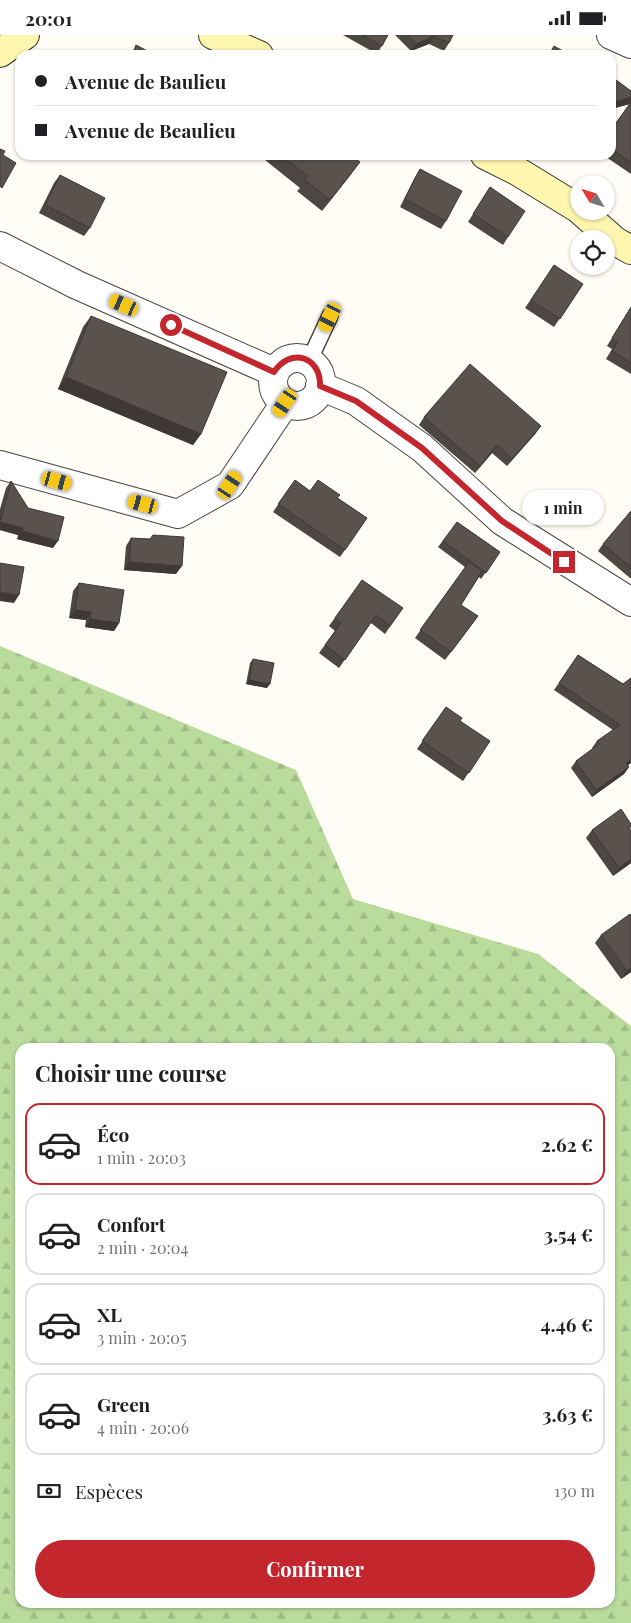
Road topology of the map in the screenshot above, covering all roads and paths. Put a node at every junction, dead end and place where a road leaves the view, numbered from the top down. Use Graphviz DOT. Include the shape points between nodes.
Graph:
graph roads {
  1 [pos="25,35"];
  2 [pos="213,35"];
  3 [pos="611,35"];
  4 [pos="631,44"];
  5 [pos="248,50"];
  6 [pos="0,53"];
  7 [pos="495,160"];
  8 [pos="570,204"];
  9 [pos="591,220"];
  10 [pos="0,246"];
  11 [pos="631,250"];
  12 [pos="330,317"];
  13 [pos="309,361"];
  14 [pos="274,372"];
  15 [pos="320,386"];
  16 [pos="285,403"];
  17 [pos="0,465"];
  18 [pos="631,601"];
  1 -- 6 [label="main road"];
  2 -- 5 [label="main road"];
  3 -- 4 [label="street"];
  7 -- 8 [label="main road"];
  9 -- 11 [label="main road"];
  10 -- 14 [label="street" via="77,285"];
  12 -- 13 [label="lane"];
  13 -- 14 [label="street" via="292,358 284,361"];
  13 -- 15 [label="street" via="318,370"];
  14 -- 16 [label="street" via="273,388"];
  15 -- 16 [label="street" via="311,401 295,406"];
  15 -- 18 [label="street" via="356,401 422,448 502,521"];
  16 -- 17 [label="street" via="230,485 178,514"];
}
